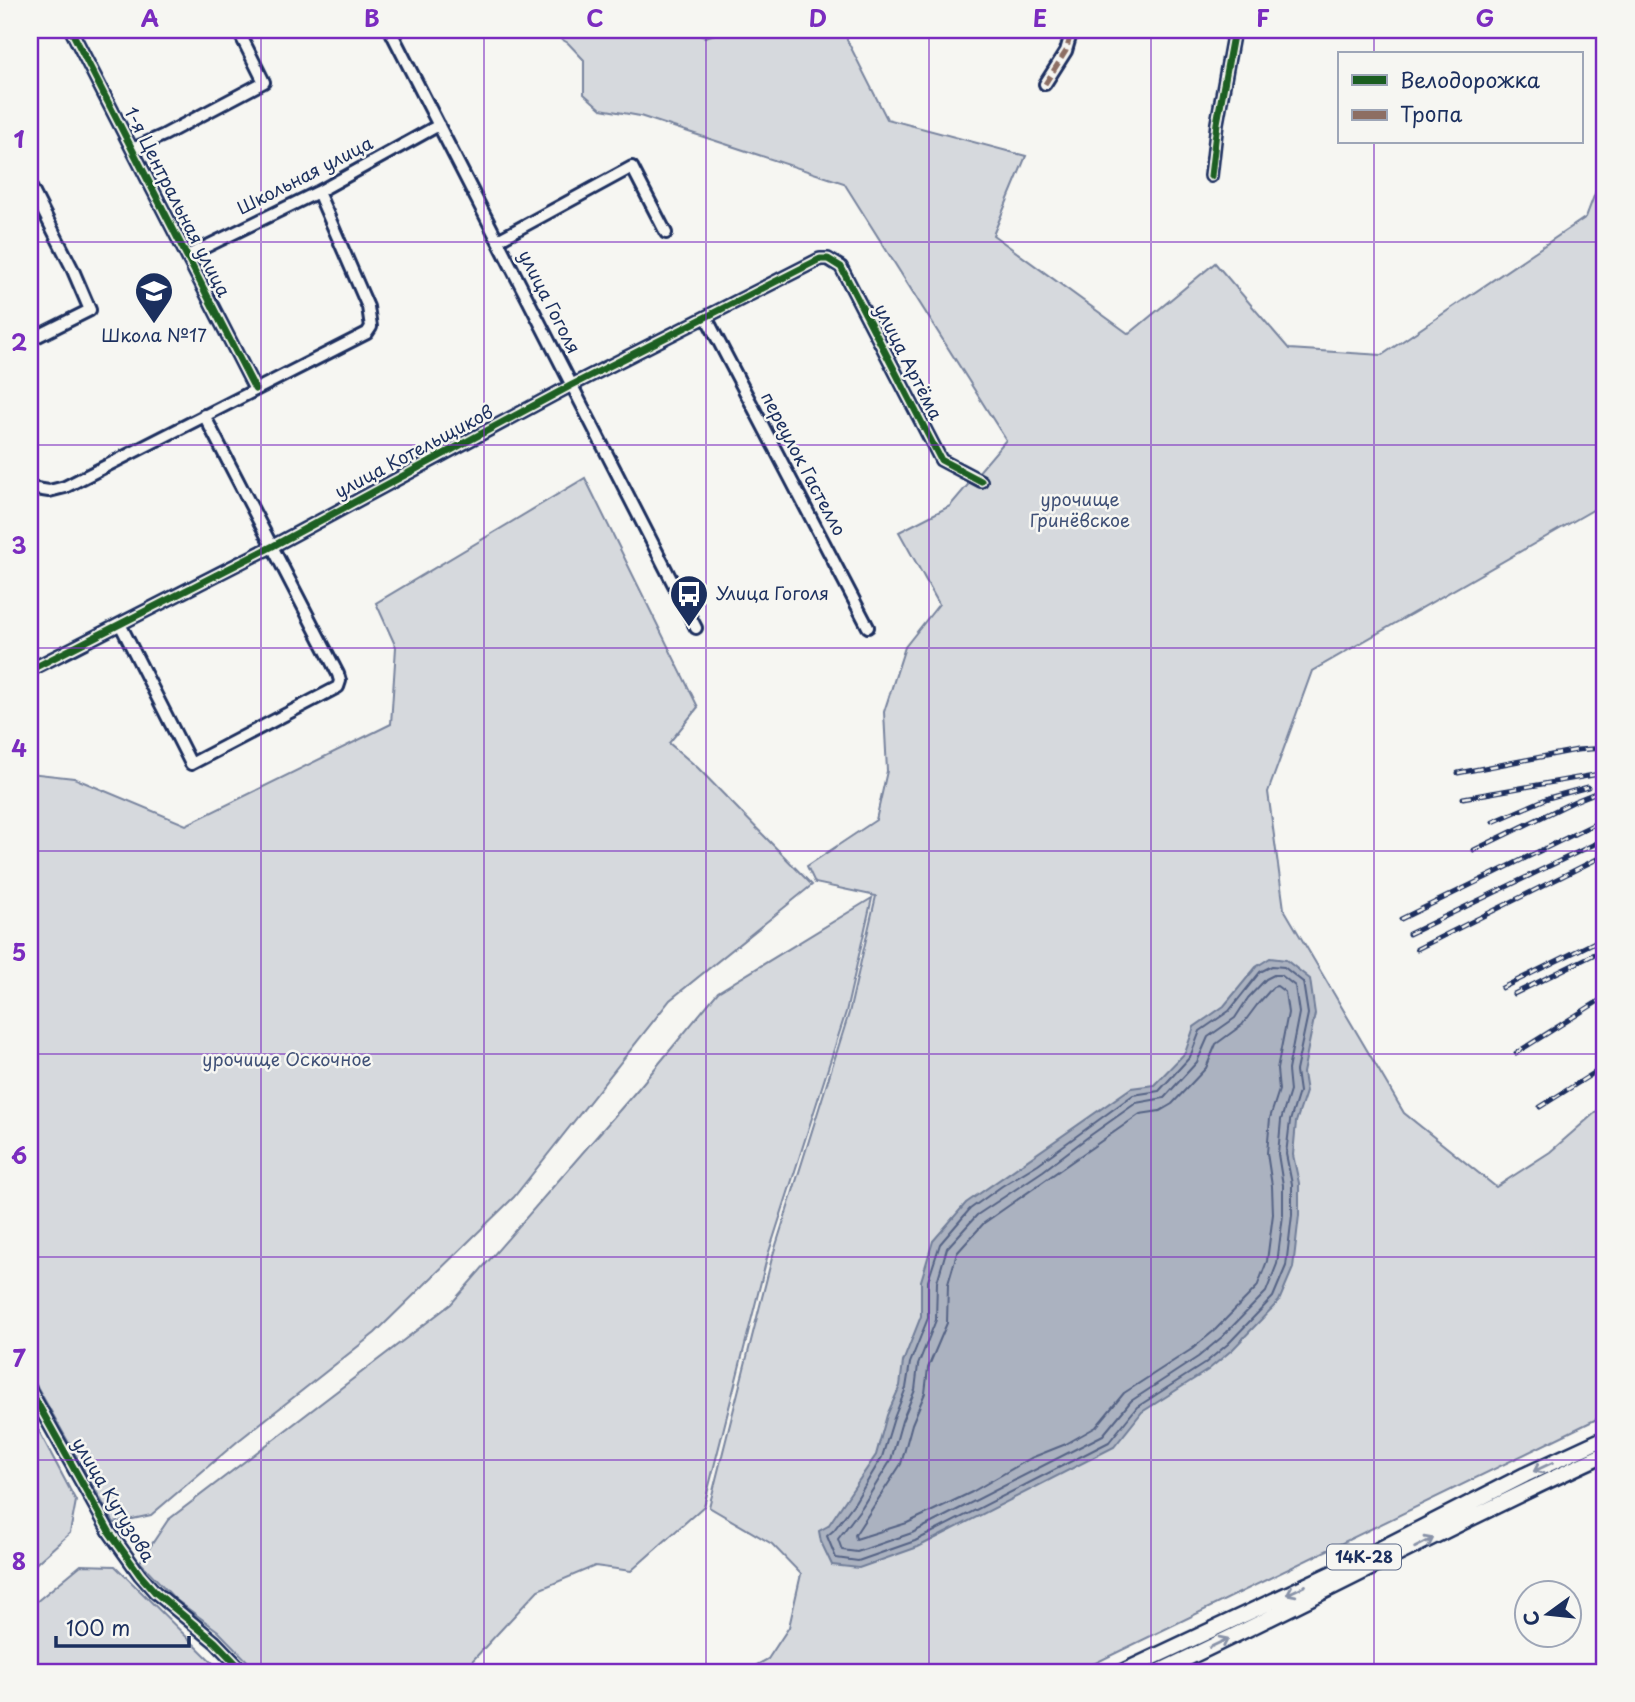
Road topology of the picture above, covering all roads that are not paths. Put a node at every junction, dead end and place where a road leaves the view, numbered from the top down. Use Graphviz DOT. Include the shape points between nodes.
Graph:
graph roads {
  1 [pos="71,30"];
  2 [pos="237,30"];
  3 [pos="390,30"];
  4 [pos="1072,30"];
  5 [pos="1234,30"];
  6 [pos="1045,84"];
  7 [pos="439,125"];
  8 [pos="132,149"];
  9 [pos="1211,176"];
  10 [pos="30,185"];
  11 [pos="318,192"];
  12 [pos="666,233"];
  13 [pos="498,240"];
  14 [pos="187,256"];
  15 [pos="813,262"];
  16 [pos="706,317"];
  17 [pos="30,340"];
  18 [pos="572,385"];
  19 [pos="255,389"];
  20 [pos="204,415"];
  21 [pos="981,481"];
  22 [pos="30,488"];
  23 [pos="273,546"];
  24 [pos="120,624"];
  25 [pos="868,627"];
  26 [pos="696,628"];
  27 [pos="30,670"];
  28 [pos="30,1391"];
  29 [pos="1605,1438"];
  30 [pos="1605,1454"];
  31 [pos="244,1672"];
  32 [pos="1122,1672"];
  33 [pos="1158,1672"];
  1 -- 8 [label="street, 1-я Центральная улица"];
  2 -- 8 [label="street" via="264,82"];
  3 -- 7 [label="street, улица Гоголя"];
  4 -- 6 [label="street" via="1066,51"];
  5 -- 9 [label="street"];
  7 -- 11 [label="street, Школьная улица"];
  7 -- 13 [label="street, улица Гоголя"];
  8 -- 14 [label="street, 1-я Центральная улица"];
  10 -- 17 [label="street" via="90,310"];
  11 -- 14 [label="street, Школьная улица"];
  11 -- 19 [label="street" via="368,307 371,327 361,337"];
  12 -- 13 [label="street" via="632,167"];
  13 -- 18 [label="street, улица Гоголя"];
  14 -- 19 [label="street, 1-я Центральная улица"];
  15 -- 16 [label="street, улица Котельщиков"];
  15 -- 21 [label="street, улица Артёма" via="828,259 841,267 941,460"];
  16 -- 18 [label="street, улица Котельщиков"];
  16 -- 25 [label="street, переулок Гастелло"];
  18 -- 23 [label="street, улица Котельщиков"];
  18 -- 26 [label="street, улица Гоголя"];
  19 -- 20 [label="street"];
  20 -- 22 [label="street" via="65,487 49,491"];
  20 -- 23 [label="street"];
  23 -- 24 [label="street, улица Котельщиков"];
  23 -- 24 [label="street" via="340,681 334,691 191,764"];
  24 -- 27 [label="street, улица Котельщиков"];
  28 -- 31 [label="street, улица Кутузова" via="110,1533 140,1575"];
  29 -- 32 [label="main road, 14К-28, one-way"];
  33 -- 30 [label="main road, 14К-28, one-way"];
}
